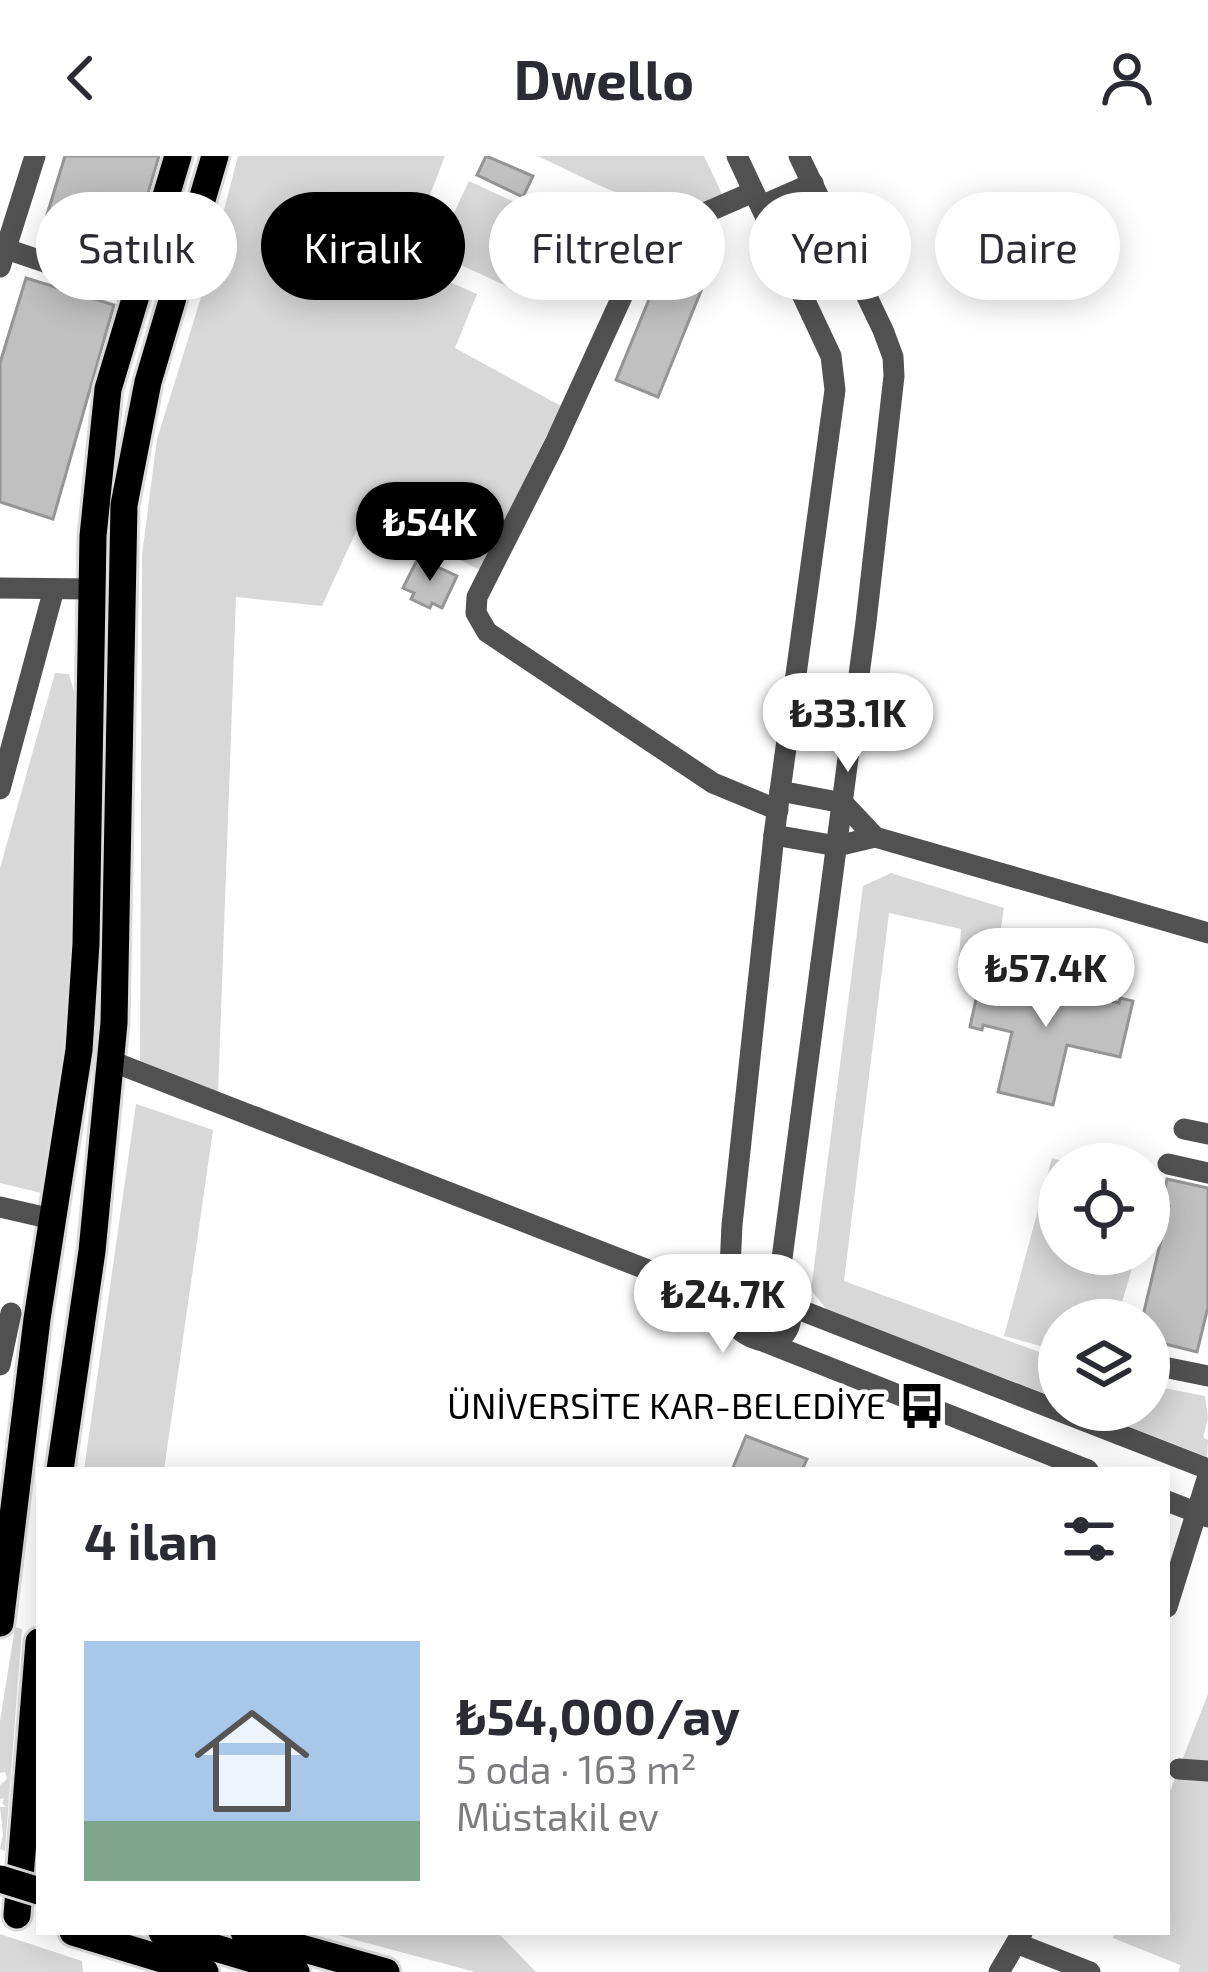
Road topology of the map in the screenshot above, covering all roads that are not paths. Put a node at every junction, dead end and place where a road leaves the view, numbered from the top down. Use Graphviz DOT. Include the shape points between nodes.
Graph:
graph roads {
  1 [pos="35,156"];
  2 [pos="178,156"];
  3 [pos="215,156"];
  4 [pos="799,156"];
  5 [pos="740,157"];
  6 [pos="813,183"];
  7 [pos="167,192"];
  8 [pos="754,192"];
  9 [pos="782,192"];
  10 [pos="749,201"];
  11 [pos="2,254"];
  12 [pos="36,264"];
  13 [pos="134,300"];
  14 [pos="805,300"];
  15 [pos="0,588"];
  16 [pos="54,589"];
  17 [pos="91,589"];
  18 [pos="2,774"];
  19 [pos="779,801"];
  20 [pos="843,803"];
  21 [pos="774,835"];
  22 [pos="875,837"];
  23 [pos="837,846"];
  24 [pos="1208,933"];
  25 [pos="111,1060"];
  26 [pos="1184,1129"];
  27 [pos="1208,1134"];
  28 [pos="1170,1164"];
  29 [pos="1208,1173"];
  30 [pos="0,1207"];
  31 [pos="52,1219"];
  32 [pos="786,1298"];
  33 [pos="735,1299"];
  34 [pos="16,1314"];
  35 [pos="765,1342"];
  36 [pos="0,1365"];
  37 [pos="1170,1368"];
  38 [pos="1208,1376"];
  39 [pos="60,1467"];
  40 [pos="1080,1467"];
  41 [pos="1208,1473"];
  42 [pos="1170,1502"];
  43 [pos="1203,1515"];
  44 [pos="1170,1599"];
  45 [pos="0,1623"];
  46 [pos="36,1671"];
  47 [pos="1179,1769"];
  48 [pos="1208,1771"];
  49 [pos="16,1868"];
  50 [pos="19,1915"];
  51 [pos="79,1935"];
  52 [pos="176,1935"];
  53 [pos="250,1935"];
  54 [pos="272,1935"];
  55 [pos="1019,1938"];
  56 [pos="296,1960"];
  57 [pos="135,1962"];
  58 [pos="205,1972"];
  59 [pos="386,1972"];
  60 [pos="999,1972"];
  61 [pos="1090,1972"];
  1 -- 11 [label="street"];
  2 -- 7 [label="main road"];
  3 -- 25 [label="main road" via="148,382 124,505"];
  4 -- 6 [label="street"];
  5 -- 8 [label="street"];
  6 -- 9 [label="street"];
  6 -- 20 [label="street" via="893,357"];
  10 -- 19 [label="street" via="670,217 653,229 476,613 487,632 713,783"];
  11 -- 12 [label="street"];
  13 -- 17 [label="main road" via="108,389"];
  14 -- 19 [label="street" via="831,356 835,390"];
  15 -- 16 [label="street"];
  16 -- 17 [label="street"];
  16 -- 18 [label="street"];
  17 -- 31 [label="main road" via="79,1050"];
  19 -- 20 [label="street"];
  19 -- 21 [label="street"];
  20 -- 22 [label="street"];
  20 -- 23 [label="street"];
  21 -- 23 [label="street"];
  21 -- 33 [label="street" via="732,1225"];
  22 -- 23 [label="street"];
  22 -- 24 [label="street"];
  23 -- 32 [label="street" via="793,1166"];
  25 -- 33 [label="street"];
  25 -- 39 [label="main road"];
  26 -- 27 [label="street"];
  28 -- 29 [label="street"];
  30 -- 31 [label="street"];
  31 -- 34 [label="main road"];
  32 -- 33 [label="street" via="773,1285 754,1283"];
  32 -- 35 [label="street" via="785,1330"];
  32 -- 41 [label="street"];
  33 -- 35 [label="street" via="738,1331"];
  34 -- 36 [label="street"];
  34 -- 45 [label="main road"];
  35 -- 40 [label="street"];
  37 -- 38 [label="street"];
  41 -- 43 [label="street"];
  42 -- 43 [label="street"];
  43 -- 44 [label="street"];
  46 -- 49 [label="main road"];
  47 -- 48 [label="street"];
  49 -- 50 [label="main road"];
  51 -- 57 [label="main road"];
  52 -- 56 [label="main road"];
  53 -- 56 [label="main road"];
  54 -- 56 [label="main road"];
  55 -- 60 [label="street"];
  55 -- 61 [label="street"];
  56 -- 59 [label="main road"];
  57 -- 58 [label="main road"];
}
